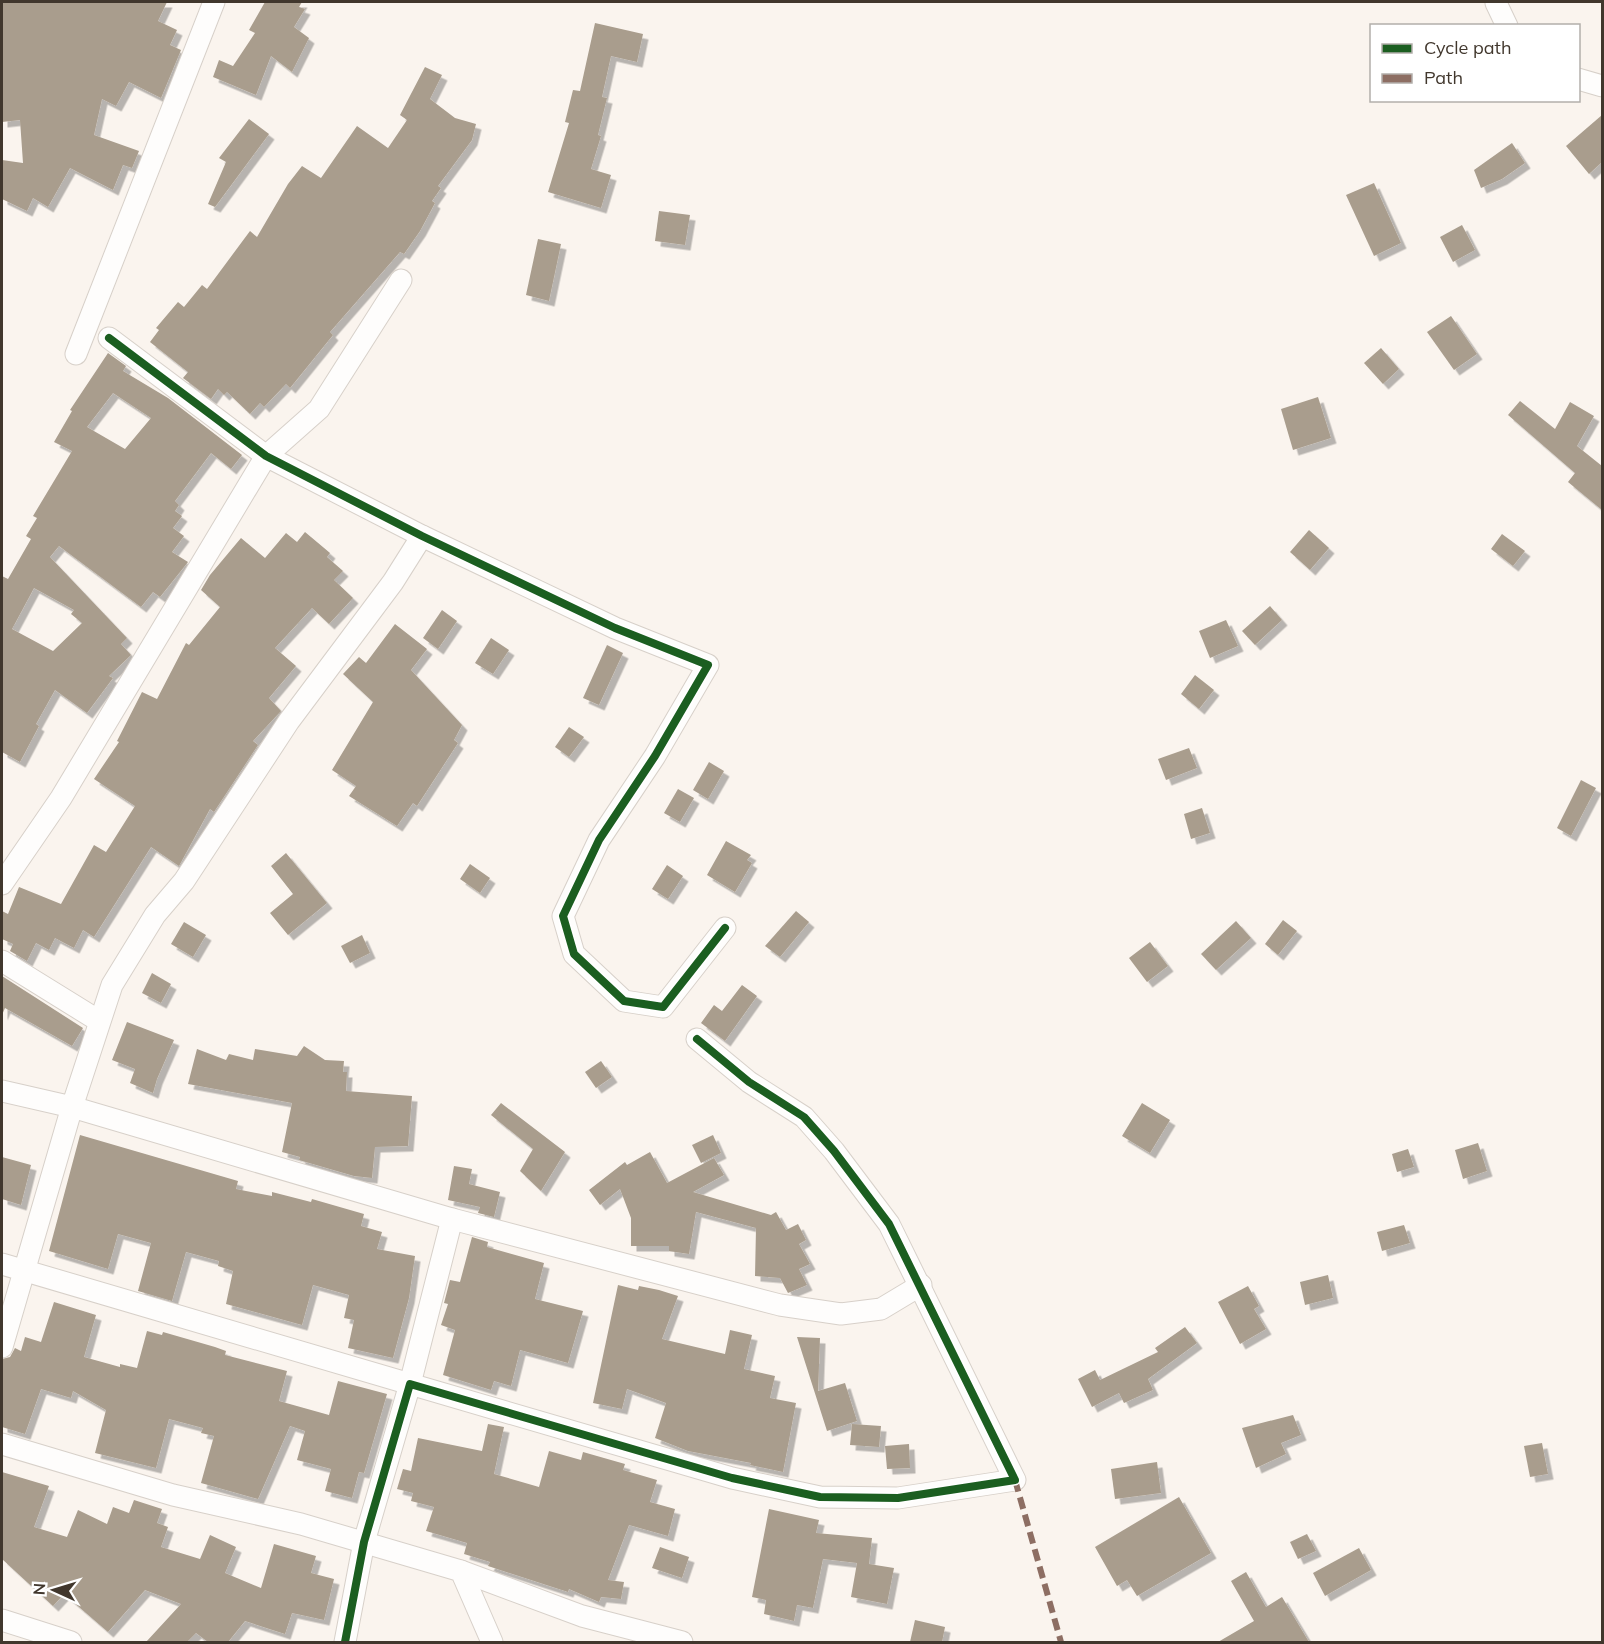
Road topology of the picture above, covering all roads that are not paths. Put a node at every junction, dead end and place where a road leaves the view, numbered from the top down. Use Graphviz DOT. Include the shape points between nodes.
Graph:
graph roads {
  1 [pos="214,2"];
  2 [pos="1496,3"];
  3 [pos="1507,24"];
  4 [pos="1580,80"];
  5 [pos="1602,86"];
  6 [pos="401,280"];
  7 [pos="109,338"];
  8 [pos="76,354"];
  9 [pos="266,456"];
  10 [pos="422,536"];
  11 [pos="2,884"];
  12 [pos="725,928"];
  13 [pos="2,961"];
  14 [pos="99,1020"];
  15 [pos="697,1039"];
  16 [pos="2,1092"];
  17 [pos="72,1107"];
  18 [pos="452,1219"];
  19 [pos="2,1264"];
  20 [pos="23,1272"];
  21 [pos="921,1285"];
  22 [pos="2,1347"];
  23 [pos="410,1384"];
  24 [pos="2,1444"];
  25 [pos="364,1542"];
  26 [pos="461,1571"];
  27 [pos="2,1620"];
  28 [pos="71,1642"];
  29 [pos="345,1642"];
  30 [pos="492,1642"];
  31 [pos="682,1642"];
  1 -- 8 [label="street"];
  2 -- 3 [label="street"];
  4 -- 5 [label="street"];
  6 -- 9 [label="street" via="319,409"];
  7 -- 9 [label="street"];
  9 -- 10 [label="street"];
  9 -- 11 [label="street" via="61,798"];
  10 -- 12 [label="street" via="615,628 708,664 655,756 599,840 563,916 574,954 624,1001 663,1007"];
  10 -- 14 [label="street" via="393,582 289,721 184,881 155,915 112,985"];
  13 -- 14 [label="street"];
  14 -- 17 [label="street"];
  15 -- 21 [label="street" via="749,1082 804,1117 889,1224"];
  16 -- 17 [label="street"];
  17 -- 18 [label="street"];
  17 -- 20 [label="street"];
  18 -- 21 [label="street" via="780,1305 841,1314 881,1309"];
  18 -- 23 [label="street"];
  19 -- 20 [label="street"];
  20 -- 22 [label="street"];
  20 -- 23 [label="street"];
  21 -- 23 [label="street" via="1015,1480 898,1498 820,1497 732,1478"];
  23 -- 25 [label="street"];
  24 -- 25 [label="street" via="173,1495"];
  25 -- 26 [label="street"];
  25 -- 29 [label="street"];
  26 -- 30 [label="street"];
  26 -- 31 [label="street" via="582,1616"];
  27 -- 28 [label="street"];
}
